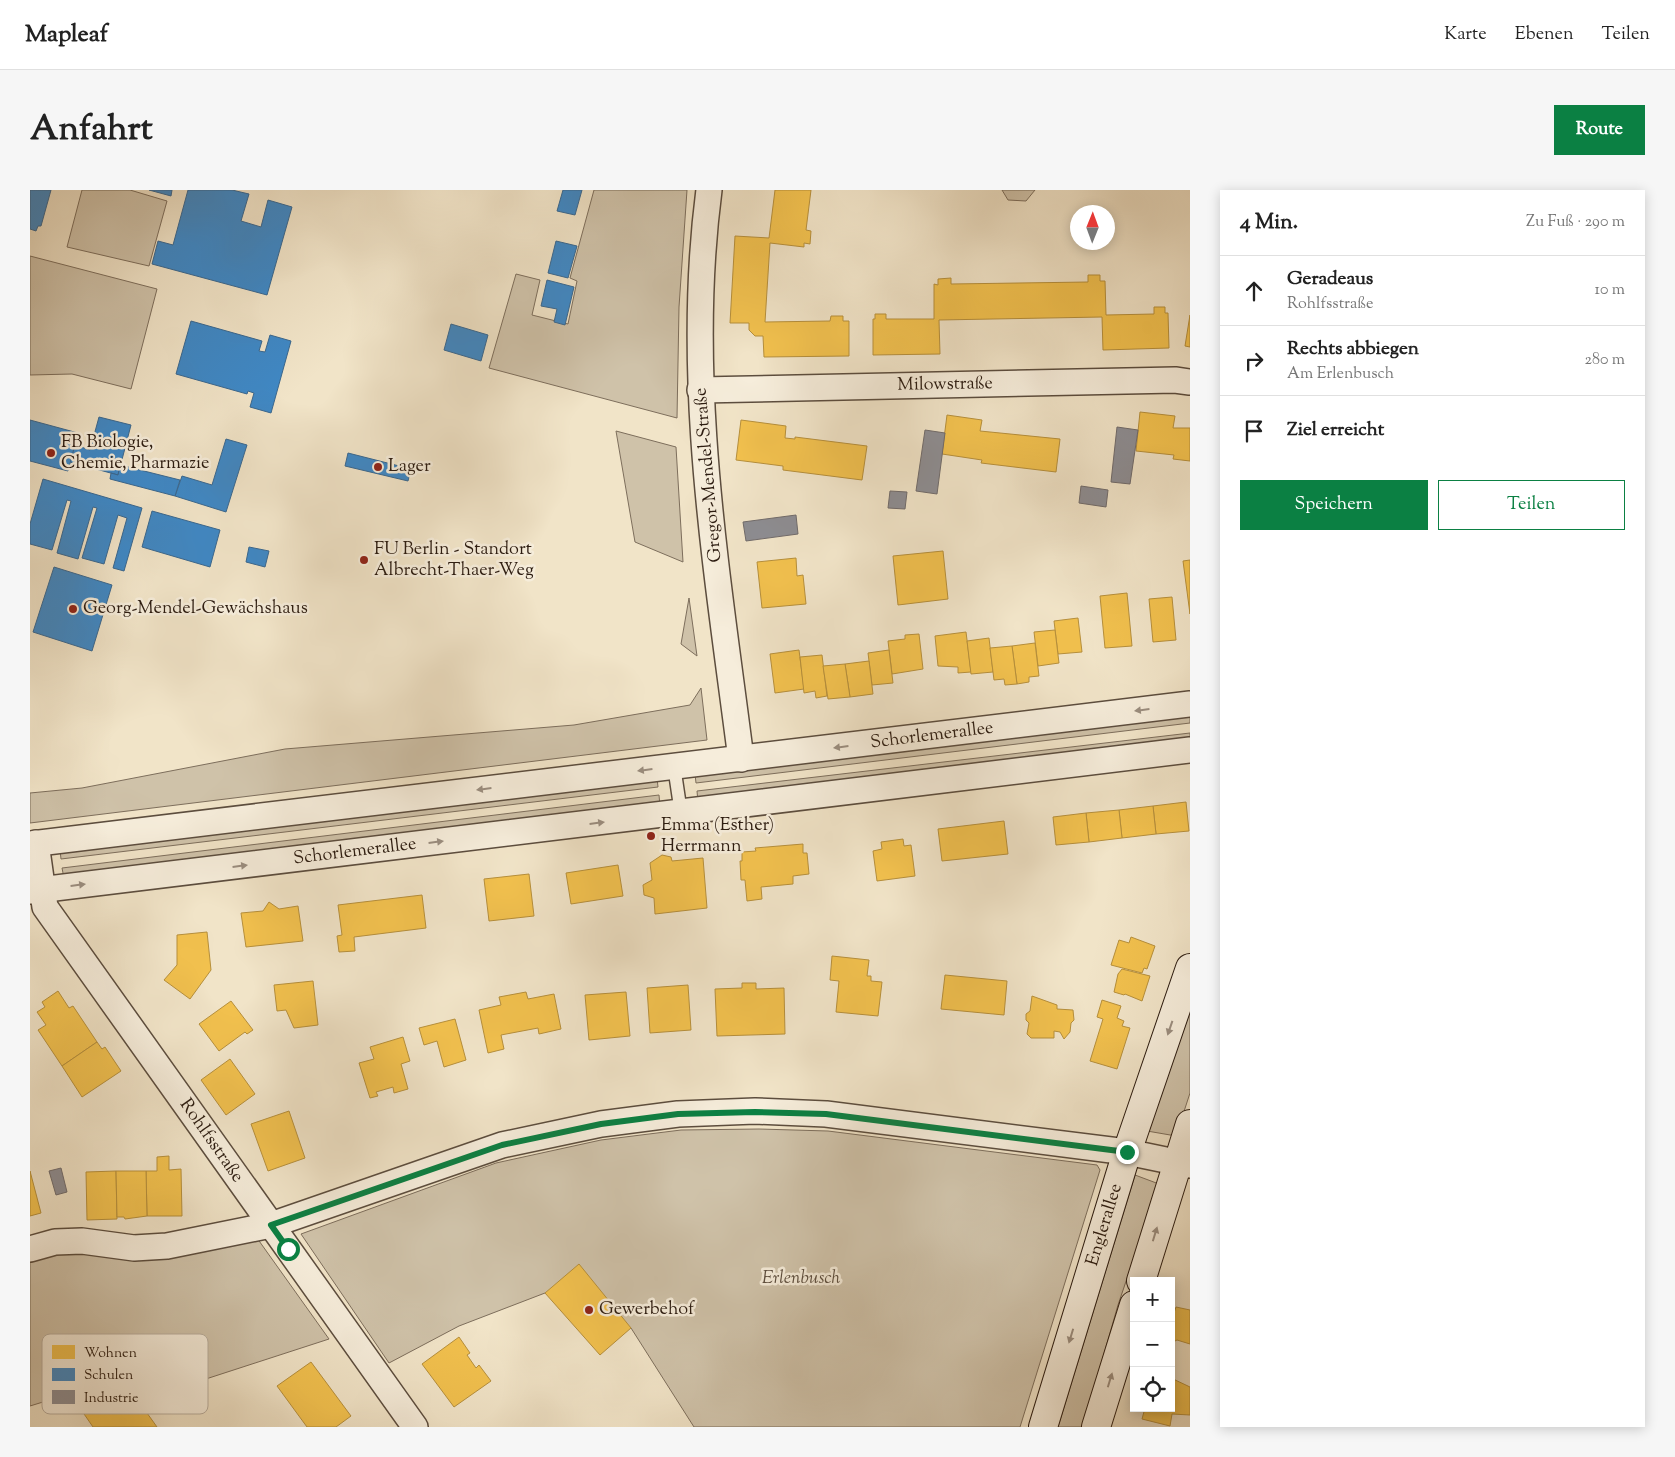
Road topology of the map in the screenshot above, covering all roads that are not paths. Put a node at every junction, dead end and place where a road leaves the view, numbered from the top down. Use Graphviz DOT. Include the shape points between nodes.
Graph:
graph roads {
  1 [pos="709,190"];
  2 [pos="1190,382"];
  3 [pos="700,390"];
  4 [pos="1190,704"];
  5 [pos="1190,750"];
  6 [pos="741,759"];
  7 [pos="674,766"];
  8 [pos="680,813"];
  9 [pos="33,843"];
  10 [pos="36,890"];
  11 [pos="1190,968"];
  12 [pos="1190,1124"];
  13 [pos="1127,1152"];
  14 [pos="1184,1164"];
  15 [pos="271,1225"];
  16 [pos="30,1249"];
  17 [pos="1142,1277"];
  18 [pos="1130,1318"];
  19 [pos="415,1427"];
  20 [pos="1043,1427"];
  21 [pos="1096,1427"];
  1 -- 3 [label="street, Gregor-Mendel-Straße" via="700,303"];
  2 -- 3 [label="street, Milowstraße"];
  3 -- 6 [label="street, Gregor-Mendel-Straße"];
  4 -- 6 [label="street, Schorlemerallee, one-way"];
  5 -- 8 [label="street, Schorlemerallee"];
  6 -- 7 [label="street, Schorlemerallee"];
  7 -- 8 [label="lane"];
  7 -- 9 [label="street, Schorlemerallee, one-way"];
  10 -- 8 [label="street, Schorlemerallee, one-way"];
  9 -- 10 [label="street, Rohlfsstraße"];
  10 -- 15 [label="street, Rohlfsstraße"];
  11 -- 13 [label="main road, Englerallee, one-way"];
  12 -- 14 [label="main road"];
  13 -- 14 [label="street"];
  13 -- 15 [label="street" via="826,1114 678,1114 601,1124 502,1145"];
  13 -- 20 [label="main road, Englerallee, one-way"];
  17 -- 14 [label="main road, one-way"];
  15 -- 16 [label="street" via="167,1246 134,1248 82,1241 55,1242"];
  15 -- 19 [label="street, Rohlfsstraße"];
  21 -- 18 [label="main road, one-way"];
}
